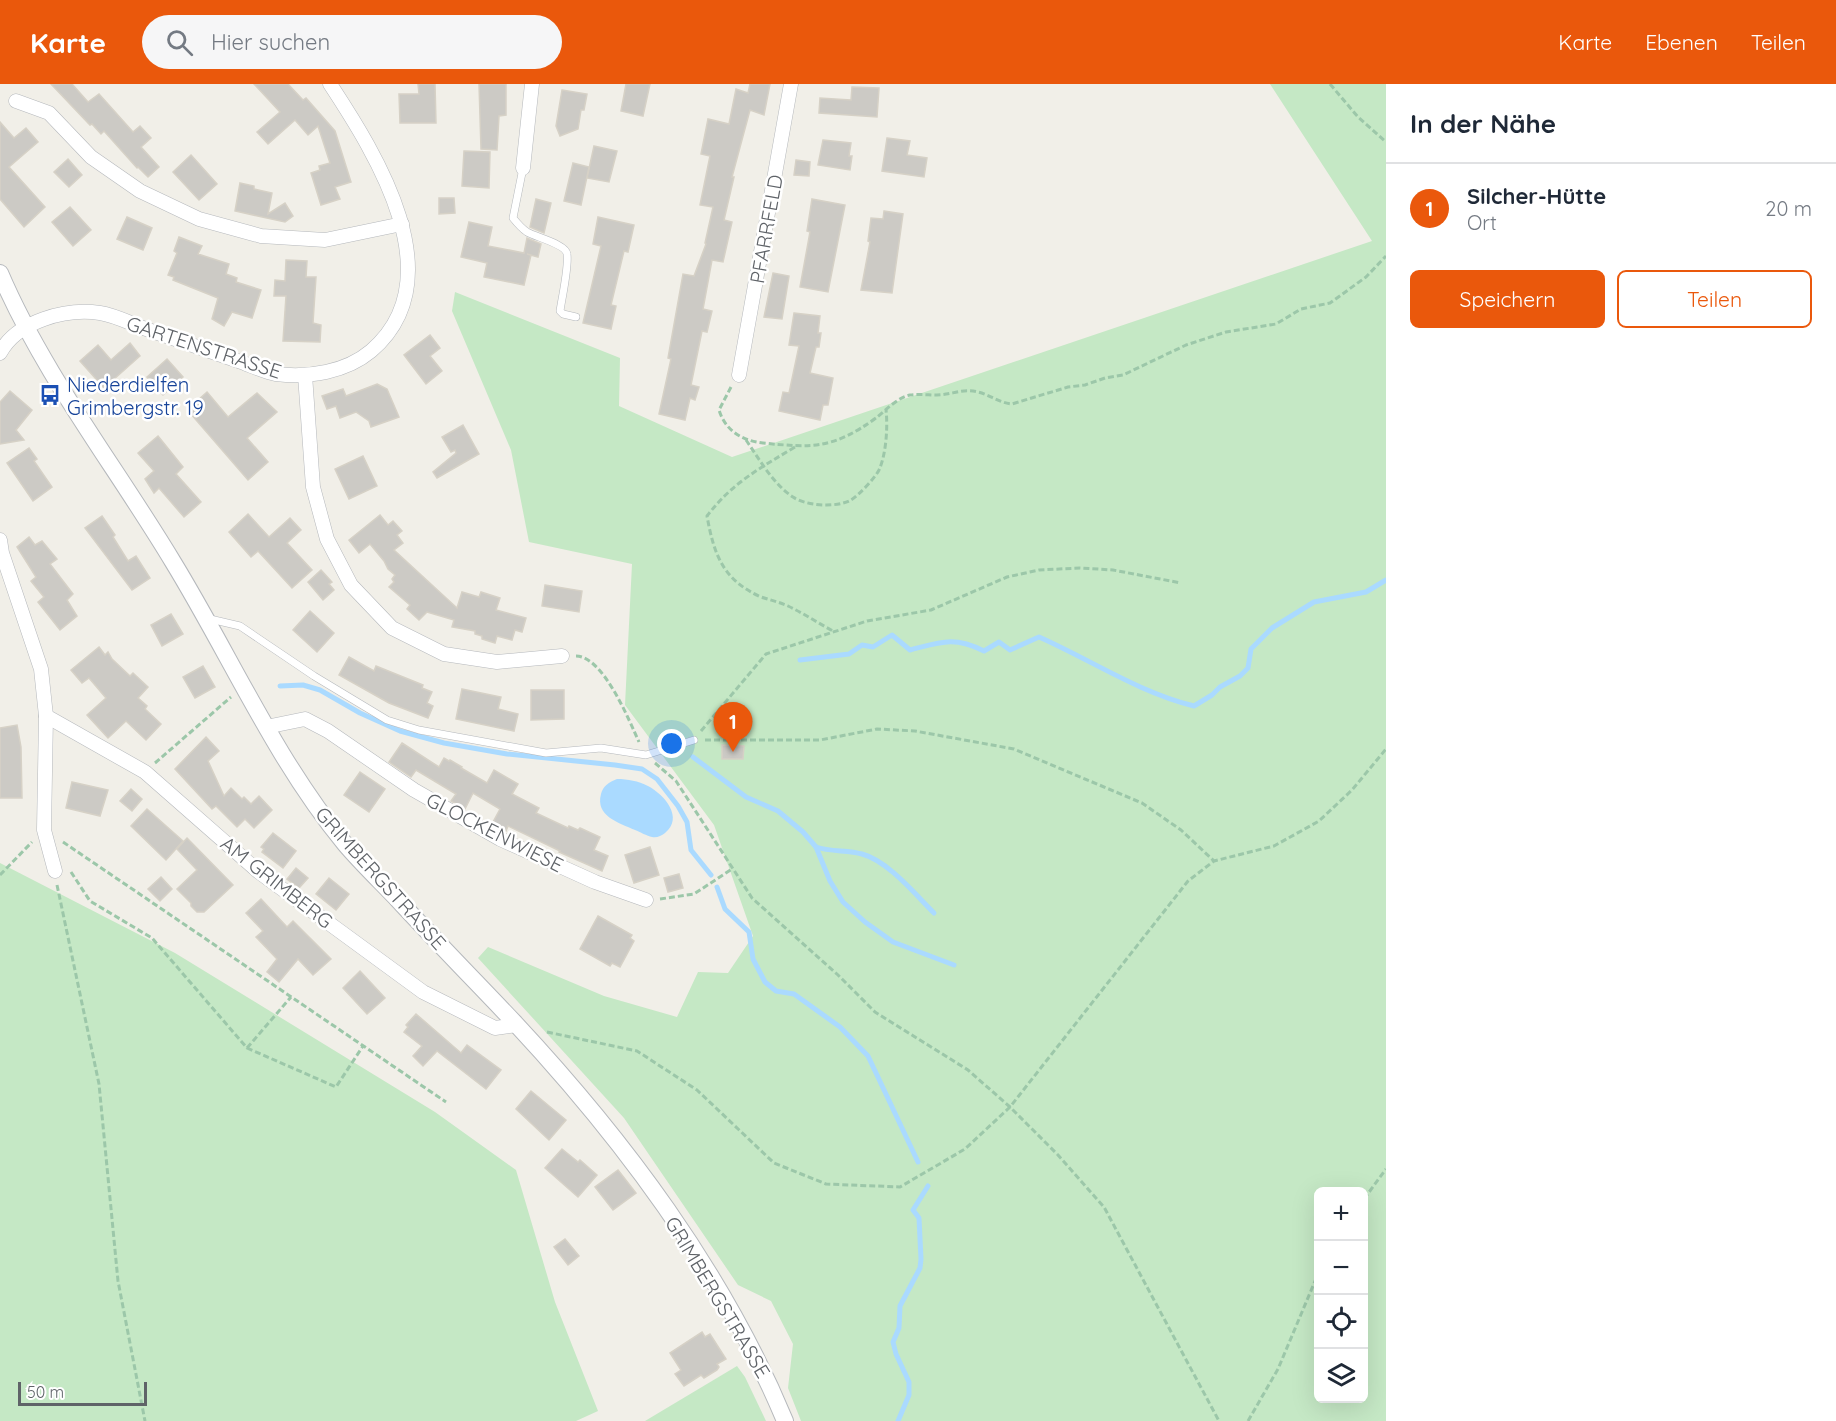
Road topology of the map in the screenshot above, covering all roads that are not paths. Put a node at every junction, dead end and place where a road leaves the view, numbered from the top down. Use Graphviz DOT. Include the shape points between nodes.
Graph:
graph roads {
  1 [pos="330,84"];
  2 [pos="532,84"];
  3 [pos="791,84"];
  4 [pos="16,101"];
  5 [pos="522,168"];
  6 [pos="402,224"];
  7 [pos="0,273"];
  8 [pos="576,317"];
  9 [pos="27,326"];
  10 [pos="0,353"];
  11 [pos="305,375"];
  12 [pos="739,375"];
  13 [pos="0,540"];
  14 [pos="208,619"];
  15 [pos="562,656"];
  16 [pos="46,716"];
  17 [pos="266,727"];
  18 [pos="694,740"];
  19 [pos="61,868"];
  20 [pos="646,900"];
  21 [pos="517,1025"];
  22 [pos="785,1421"];
  1 -- 6 [label="street, GARTENSTRASSE" via="385,179"];
  2 -- 5 [label="street"];
  3 -- 12 [label="street, PFARRFELD"];
  4 -- 6 [label="street" via="49,113 91,157 140,191 199,219 261,236 325,240"];
  5 -- 8 [label="lane" via="513,218 528,233 565,250 560,311"];
  6 -- 11 [label="street, GARTENSTRASSE" via="408,285 390,330 361,359 345,367"];
  7 -- 9 [label="street, GRIMBERGSTRASSE"];
  9 -- 10 [label="street"];
  9 -- 11 [label="street, GARTENSTRASSE" via="68,313 101,313 274,374"];
  9 -- 14 [label="street, GRIMBERGSTRASSE"];
  11 -- 15 [label="street" via="313,487 327,539 351,585 392,628 444,654 497,662"];
  13 -- 16 [label="street" via="41,669"];
  14 -- 17 [label="street, GRIMBERGSTRASSE"];
  14 -- 18 [label="lane" via="240,626 387,720 419,730 546,753 601,748 646,755"];
  16 -- 19 [label="street" via="44,830"];
  16 -- 21 [label="street, AM GRIMBERG" via="145,772 259,872 423,992 495,1028"];
  17 -- 20 [label="street, GLOCKENWIESE" via="305,720 500,839 595,882"];
  17 -- 21 [label="street, GRIMBERGSTRASSE" via="318,811 348,847"];
  21 -- 22 [label="street, GRIMBERGSTRASSE" via="607,1127 692,1246 748,1340"];
}
